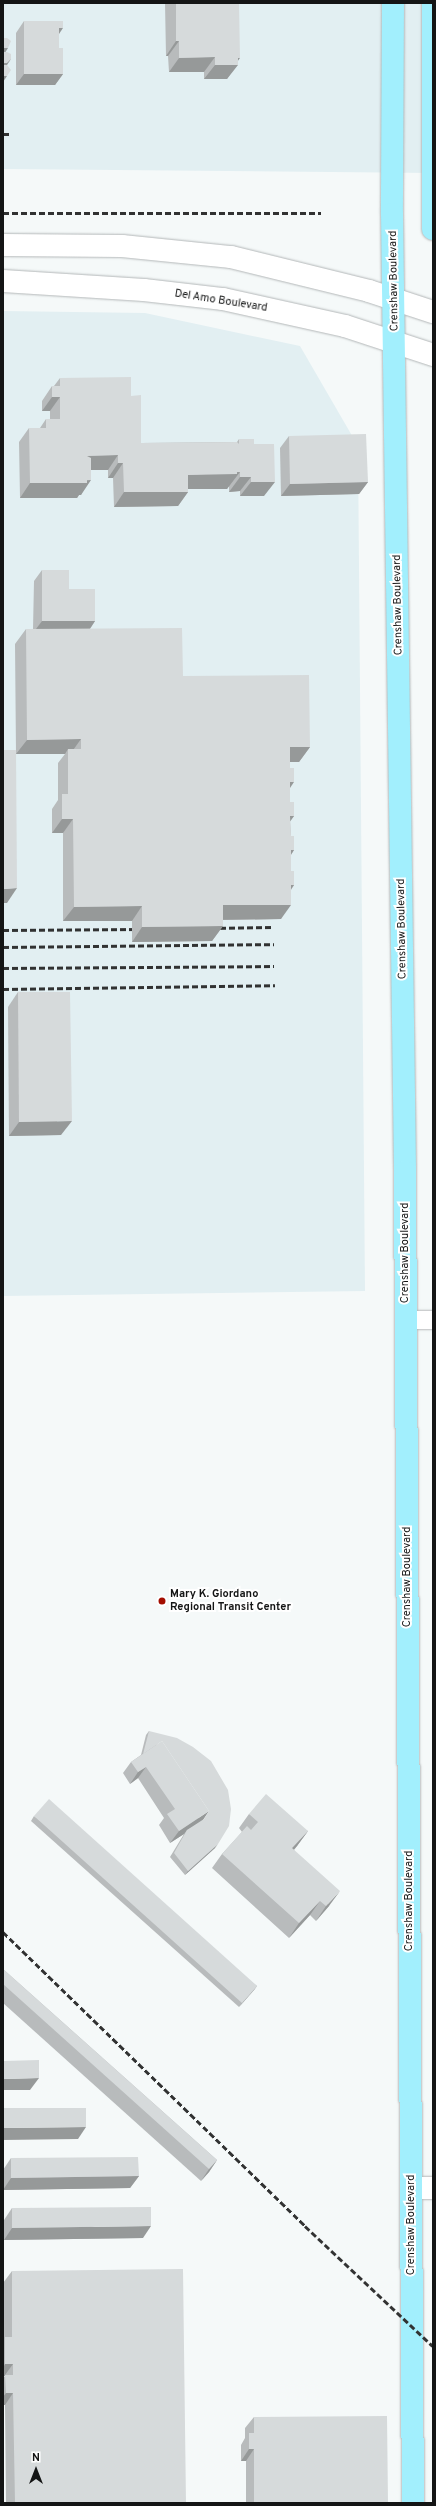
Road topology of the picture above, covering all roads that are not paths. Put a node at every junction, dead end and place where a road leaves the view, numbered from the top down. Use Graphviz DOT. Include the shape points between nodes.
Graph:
graph roads {
  1 [pos="393,3"];
  2 [pos="432,3"];
  3 [pos="433,229"];
  4 [pos="3,245"];
  5 [pos="3,281"];
  6 [pos="395,300"];
  7 [pos="433,312"];
  8 [pos="395,341"];
  9 [pos="433,355"];
  10 [pos="406,1320"];
  11 [pos="433,1320"];
  12 [pos="411,2188"];
  13 [pos="433,2188"];
  14 [pos="413,2503"];
  1 -- 6 [label="main road, Crenshaw Boulevard" via="392,214"];
  2 -- 3 [label="main road"];
  4 -- 6 [label="main road" via="122,246 231,257 304,274"];
  5 -- 8 [label="main road, Del Amo Boulevard" via="144,290 223,299 345,326"];
  6 -- 7 [label="main road"];
  6 -- 8 [label="main road, Crenshaw Boulevard"];
  8 -- 9 [label="main road, Del Amo Boulevard"];
  8 -- 10 [label="main road, Crenshaw Boulevard"];
  10 -- 11 [label="street"];
  10 -- 12 [label="main road, Crenshaw Boulevard"];
  12 -- 13 [label="main road"];
  12 -- 14 [label="main road, Crenshaw Boulevard"];
}
